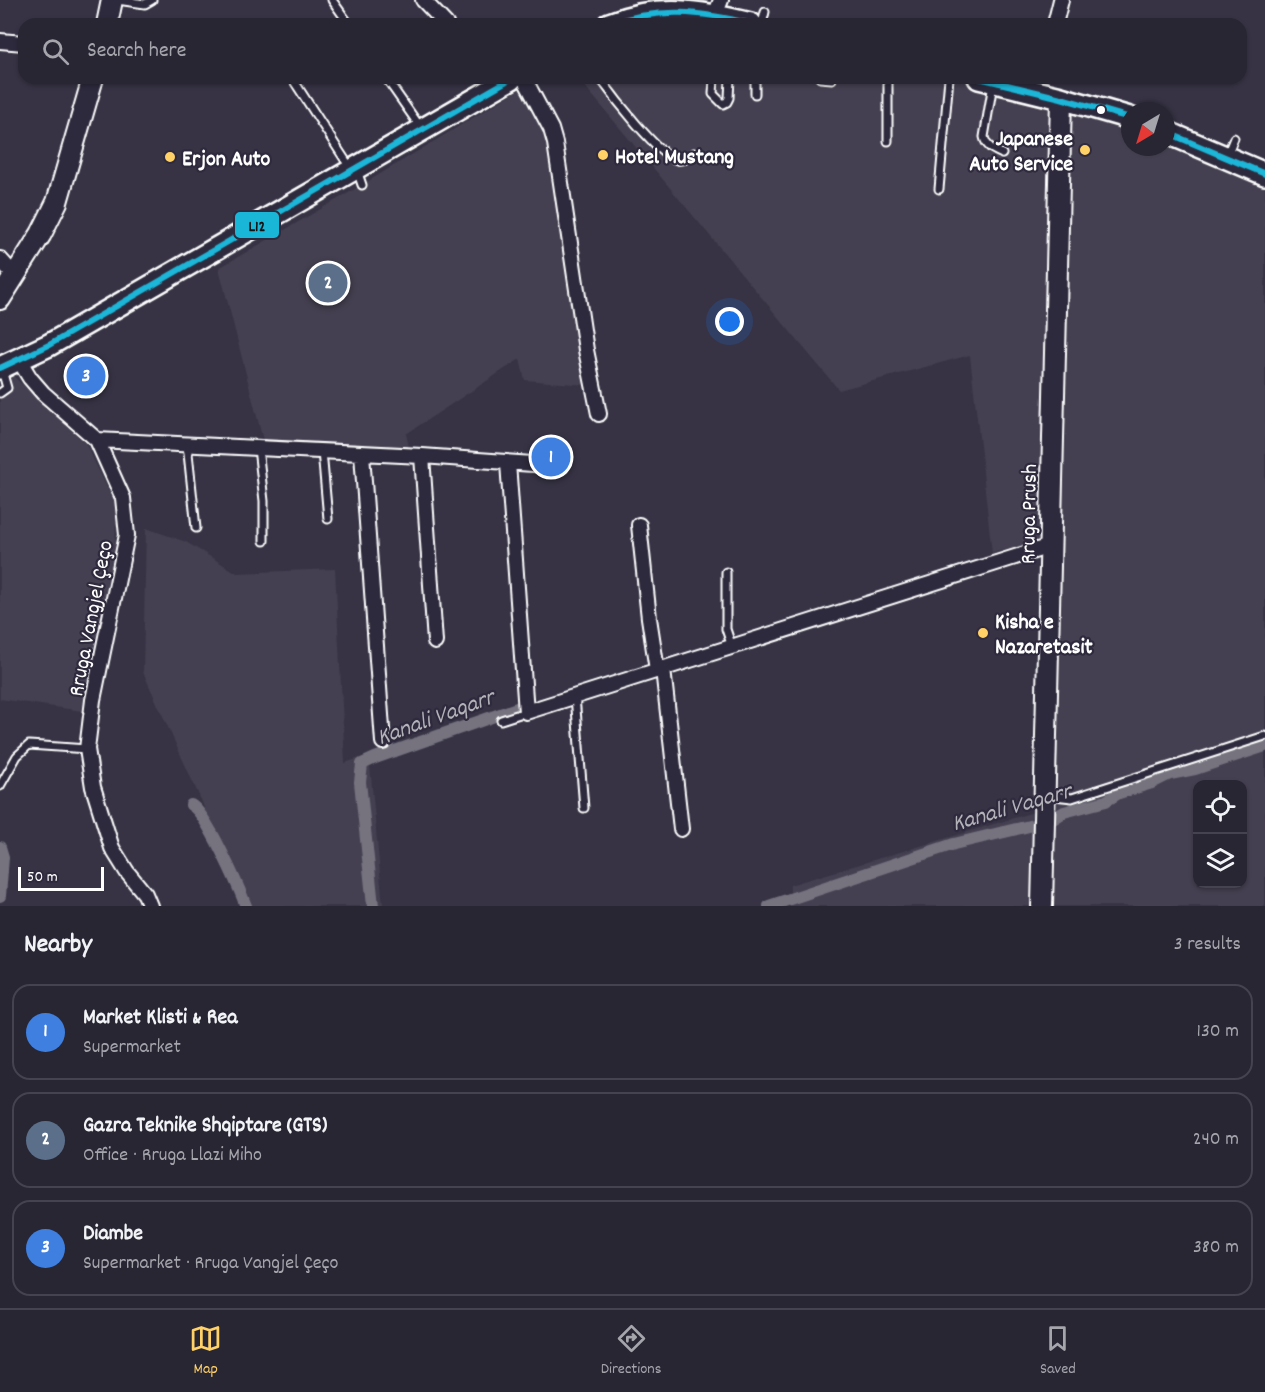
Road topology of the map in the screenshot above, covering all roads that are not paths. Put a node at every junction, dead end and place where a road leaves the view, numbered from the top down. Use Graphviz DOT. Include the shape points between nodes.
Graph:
graph roads {
  1 [pos="112,0"];
  2 [pos="117,0"];
  3 [pos="152,0"];
  4 [pos="332,0"];
  5 [pos="423,0"];
  6 [pos="1061,0"];
  7 [pos="736,16"];
  8 [pos="108,18"];
  9 [pos="345,18"];
  10 [pos="440,18"];
  11 [pos="630,18"];
  12 [pos="1056,18"];
  13 [pos="0,41"];
  14 [pos="18,42"];
  15 [pos="91,84"];
  16 [pos="296,84"];
  17 [pos="390,84"];
  18 [pos="498,84"];
  19 [pos="527,84"];
  20 [pos="605,84"];
  21 [pos="713,84"];
  22 [pos="730,84"];
  23 [pos="755,84"];
  24 [pos="888,84"];
  25 [pos="948,84"];
  26 [pos="986,84"];
  27 [pos="1039,85"];
  28 [pos="755,94"];
  29 [pos="1061,98"];
  30 [pos="1121,115"];
  31 [pos="422,130"];
  32 [pos="1175,134"];
  33 [pos="888,141"];
  34 [pos="694,153"];
  35 [pos="1002,154"];
  36 [pos="1265,174"];
  37 [pos="357,175"];
  38 [pos="939,189"];
  39 [pos="0,259"];
  40 [pos="16,273"];
  41 [pos="0,299"];
  42 [pos="7,365"];
  43 [pos="0,393"];
  44 [pos="598,414"];
  45 [pos="98,440"];
  46 [pos="187,444"];
  47 [pos="258,448"];
  48 [pos="322,451"];
  49 [pos="362,454"];
  50 [pos="422,456"];
  51 [pos="508,463"];
  52 [pos="561,466"];
  53 [pos="328,519"];
  54 [pos="639,525"];
  55 [pos="196,528"];
  56 [pos="264,541"];
  57 [pos="1050,546"];
  58 [pos="726,572"];
  59 [pos="435,642"];
  60 [pos="732,647"];
  61 [pos="660,670"];
  62 [pos="574,696"];
  63 [pos="526,712"];
  64 [pos="501,720"];
  65 [pos="1265,736"];
  66 [pos="383,742"];
  67 [pos="87,748"];
  68 [pos="0,786"];
  69 [pos="584,808"];
  70 [pos="1044,811"];
  71 [pos="681,829"];
  72 [pos="150,906"];
  73 [pos="1042,906"];
  1 -- 8 [label="street"];
  2 -- 3 [label="lane" via="145,4"];
  4 -- 9 [label="lane"];
  5 -- 10 [label="street"];
  6 -- 12 [label="street"];
  7 -- 11 [label="main road" via="662,11"];
  13 -- 14 [label="street"];
  15 -- 40 [label="street" via="61,193"];
  16 -- 37 [label="lane"];
  17 -- 31 [label="lane"];
  18 -- 31 [label="main road"];
  19 -- 44 [label="street" via="555,143"];
  20 -- 34 [label="lane" via="660,150 683,160"];
  21 -- 22 [label="lane" via="712,94 723,104 729,98"];
  23 -- 28 [label="lane"];
  24 -- 33 [label="lane"];
  25 -- 38 [label="lane"];
  26 -- 35 [label="lane" via="985,143"];
  27 -- 29 [label="main road"];
  29 -- 30 [label="main road"];
  29 -- 57 [label="street, Rruga Prush"];
  31 -- 37 [label="main road"];
  32 -- 36 [label="main road" via="1230,148"];
  37 -- 42 [label="main road"];
  39 -- 40 [label="street"];
  40 -- 41 [label="street"];
  42 -- 43 [label="lane" via="7,388"];
  42 -- 45 [label="street, Rruga Vangjel Çeço" via="30,378"];
  45 -- 46 [label="street"];
  45 -- 67 [label="street, Rruga Vangjel Çeço" via="123,498 127,535"];
  46 -- 47 [label="street"];
  46 -- 55 [label="lane"];
  47 -- 48 [label="street"];
  47 -- 56 [label="lane"];
  48 -- 49 [label="street"];
  48 -- 53 [label="lane"];
  49 -- 50 [label="street"];
  49 -- 66 [label="street"];
  50 -- 51 [label="street"];
  50 -- 59 [label="street"];
  51 -- 52 [label="street"];
  51 -- 63 [label="street"];
  54 -- 61 [label="street" via="649,618"];
  57 -- 60 [label="street"];
  57 -- 70 [label="street, Rruga Prush"];
  58 -- 60 [label="lane" via="726,629"];
  60 -- 61 [label="street"];
  61 -- 62 [label="street"];
  61 -- 71 [label="street"];
  62 -- 63 [label="street"];
  62 -- 69 [label="lane"];
  63 -- 64 [label="lane"];
  65 -- 70 [label="lane" via="1072,798"];
  67 -- 68 [label="lane" via="29,744"];
  67 -- 72 [label="street, Rruga Vangjel Çeço" via="93,787 112,848 146,894"];
  70 -- 73 [label="street, Rruga Prush"];
}
